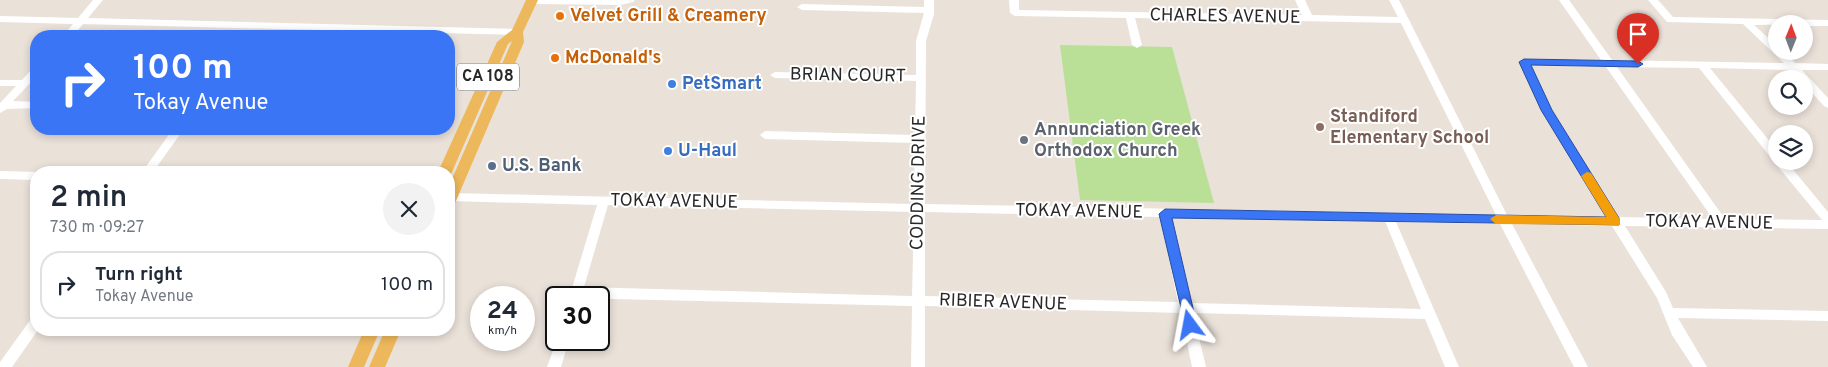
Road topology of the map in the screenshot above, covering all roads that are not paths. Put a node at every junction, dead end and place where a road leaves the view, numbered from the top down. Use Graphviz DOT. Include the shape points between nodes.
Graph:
graph roads {
  1 [pos="98,0"];
  2 [pos="532,0"];
  3 [pos="630,0"];
  4 [pos="1014,0"];
  5 [pos="1300,0"];
  6 [pos="1394,0"];
  7 [pos="1564,0"];
  8 [pos="1653,0"];
  9 [pos="928,5"];
  10 [pos="802,7"];
  11 [pos="1130,15"];
  12 [pos="1308,18"];
  13 [pos="0,19"];
  14 [pos="1405,20"];
  15 [pos="83,21"];
  16 [pos="1746,22"];
  17 [pos="1828,23"];
  18 [pos="255,26"];
  19 [pos="74,30"];
  20 [pos="252,30"];
  21 [pos="430,30"];
  22 [pos="455,31"];
  23 [pos="517,32"];
  24 [pos="1768,43"];
  25 [pos="1137,45"];
  26 [pos="1787,60"];
  27 [pos="1610,64"];
  28 [pos="1702,65"];
  29 [pos="1793,66"];
  30 [pos="1828,67"];
  31 [pos="775,75"];
  32 [pos="30,77"];
  33 [pos="920,78"];
  34 [pos="0,83"];
  35 [pos="24,83"];
  36 [pos="1828,104"];
  37 [pos="30,105"];
  38 [pos="2,107"];
  39 [pos="175,135"];
  40 [pos="765,135"];
  41 [pos="919,139"];
  42 [pos="1768,146"];
  43 [pos="151,166"];
  44 [pos="447,166"];
  45 [pos="1787,170"];
  46 [pos="0,175"];
  47 [pos="30,176"];
  48 [pos="455,187"];
  49 [pos="455,199"];
  50 [pos="604,200"];
  51 [pos="918,208"];
  52 [pos="1165,214"];
  53 [pos="1389,218"];
  54 [pos="1504,220"];
  55 [pos="1828,220"];
  56 [pos="1615,222"];
  57 [pos="1722,223"];
  58 [pos="1828,225"];
  59 [pos="579,286"];
  60 [pos="610,296"];
  61 [pos="918,301"];
  62 [pos="1186,309"];
  63 [pos="1670,313"];
  64 [pos="1430,314"];
  65 [pos="1828,316"];
  66 [pos="30,331"];
  67 [pos="369,336"];
  68 [pos="390,336"];
  69 [pos="559,351"];
  70 [pos="4,367"];
  71 [pos="356,367"];
  72 [pos="377,367"];
  73 [pos="554,367"];
  74 [pos="918,367"];
  75 [pos="1199,367"];
  76 [pos="1452,367"];
  77 [pos="1581,367"];
  78 [pos="1700,367"];
  1 -- 15 [label="street"];
  2 -- 3 [label="street"];
  2 -- 23 [label="main road, CA 108"];
  4 -- 11 [label="street, CHARLES AVENUE" via="1015,13"];
  5 -- 12 [label="street"];
  6 -- 14 [label="street"];
  7 -- 27 [label="street"];
  8 -- 16 [label="street" via="1670,20"];
  9 -- 10 [label="street"];
  9 -- 33 [label="street, CODDING DRIVE" via="921,41"];
  11 -- 12 [label="street, CHARLES AVENUE"];
  11 -- 25 [label="street"];
  12 -- 14 [label="street, CHARLES AVENUE"];
  13 -- 15 [label="street"];
  14 -- 54 [label="street"];
  15 -- 18 [label="street"];
  15 -- 19 [label="street"];
  16 -- 17 [label="street"];
  16 -- 24 [label="street"];
  18 -- 20 [label="street"];
  18 -- 21 [label="street"];
  22 -- 23 [label="street"];
  23 -- 44 [label="main road, CA 108" via="502,42"];
  23 -- 48 [label="main road, CA 108" via="518,42"];
  26 -- 29 [label="street"];
  27 -- 28 [label="street"];
  27 -- 56 [label="street" via="1524,62 1547,110"];
  27 -- 57 [label="street"];
  28 -- 29 [label="street"];
  28 -- 42 [label="street"];
  29 -- 30 [label="street"];
  29 -- 36 [label="street"];
  31 -- 33 [label="street, BRIAN COURT"];
  32 -- 35 [label="street"];
  33 -- 41 [label="street, CODDING DRIVE"];
  34 -- 35 [label="street"];
  35 -- 38 [label="street"];
  37 -- 38 [label="street"];
  39 -- 43 [label="street"];
  40 -- 41 [label="street"];
  41 -- 51 [label="street, CODDING DRIVE"];
  45 -- 55 [label="street"];
  46 -- 47 [label="street"];
  49 -- 50 [label="street, TOKAY AVENUE"];
  50 -- 51 [label="street, TOKAY AVENUE"];
  50 -- 59 [label="street"];
  51 -- 52 [label="street, TOKAY AVENUE"];
  51 -- 61 [label="street, CODDING DRIVE"];
  52 -- 53 [label="street, TOKAY AVENUE"];
  52 -- 62 [label="street"];
  53 -- 54 [label="street, TOKAY AVENUE"];
  53 -- 64 [label="street"];
  54 -- 56 [label="street, TOKAY AVENUE"];
  54 -- 77 [label="street"];
  56 -- 57 [label="street, TOKAY AVENUE"];
  56 -- 63 [label="street"];
  57 -- 58 [label="street, TOKAY AVENUE"];
  60 -- 61 [label="street, RIBIER AVENUE"];
  61 -- 62 [label="street, RIBIER AVENUE"];
  61 -- 74 [label="street, CODDING DRIVE"];
  62 -- 64 [label="street, RIBIER AVENUE"];
  62 -- 75 [label="street"];
  63 -- 65 [label="street"];
  63 -- 78 [label="street" via="1677,331"];
  64 -- 76 [label="street"];
  66 -- 70 [label="street"];
  67 -- 71 [label="main road"];
  68 -- 72 [label="main road"];
  69 -- 73 [label="street"];
}
